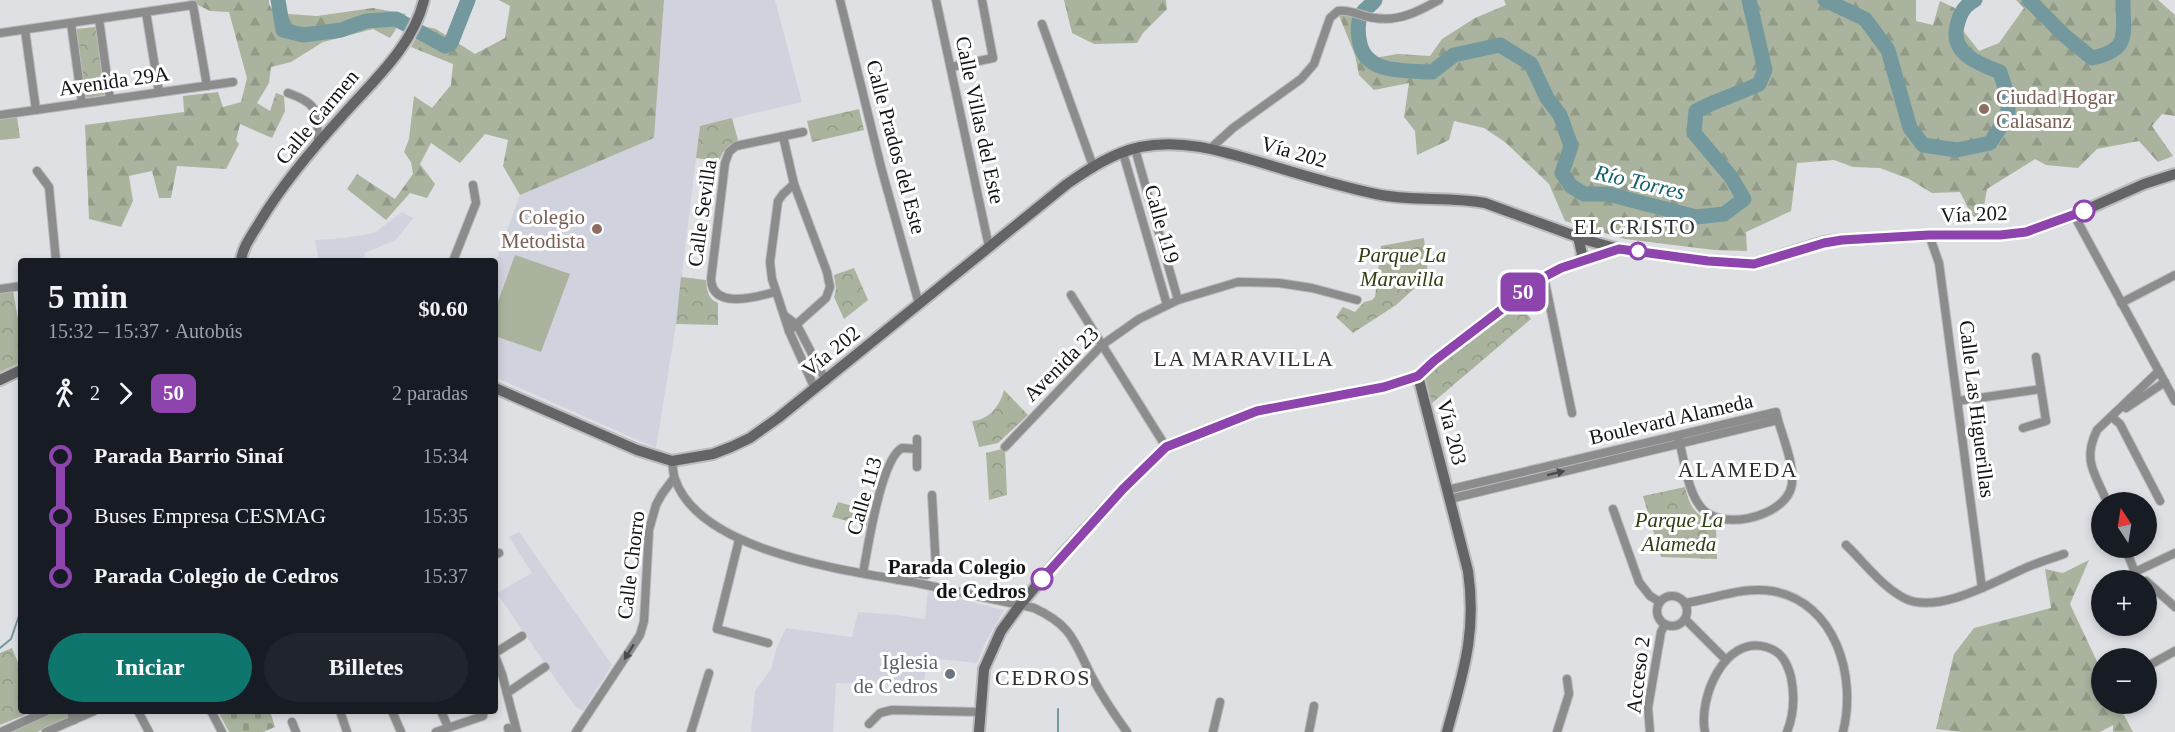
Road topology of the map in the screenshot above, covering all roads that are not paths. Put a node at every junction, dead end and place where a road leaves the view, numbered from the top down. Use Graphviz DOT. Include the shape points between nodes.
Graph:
graph roads {
  1 [pos="424,0"];
  2 [pos="840,0"];
  3 [pos="936,0"];
  4 [pos="982,0"];
  5 [pos="1439,0"];
  6 [pos="146,12"];
  7 [pos="99,19"];
  8 [pos="71,23"];
  9 [pos="1042,24"];
  10 [pos="25,30"];
  11 [pos="0,33"];
  12 [pos="951,67"];
  13 [pos="233,82"];
  14 [pos="207,86"];
  15 [pos="159,92"];
  16 [pos="288,93"];
  17 [pos="110,99"];
  18 [pos="82,103"];
  19 [pos="36,110"];
  20 [pos="0,115"];
  21 [pos="803,132"];
  22 [pos="783,136"];
  23 [pos="318,143"];
  24 [pos="1211,148"];
  25 [pos="1136,149"];
  26 [pos="1123,153"];
  27 [pos="1093,166"];
  28 [pos="37,171"];
  29 [pos="2175,174"];
  30 [pos="794,184"];
  31 [pos="473,185"];
  32 [pos="2074,215"];
  33 [pos="1929,235"];
  34 [pos="1578,237"];
  35 [pos="989,247"];
  36 [pos="1619,249"];
  37 [pos="56,258"];
  38 [pos="242,258"];
  39 [pos="454,258"];
  40 [pos="1580,261"];
  41 [pos="2175,275"];
  42 [pos="1544,277"];
  43 [pos="18,287"];
  44 [pos="0,290"];
  45 [pos="775,292"];
  46 [pos="1071,295"];
  47 [pos="1178,300"];
  48 [pos="1358,300"];
  49 [pos="919,303"];
  50 [pos="2121,303"];
  51 [pos="1167,305"];
  52 [pos="785,316"];
  53 [pos="798,325"];
  54 [pos="789,331"];
  55 [pos="1102,345"];
  56 [pos="2036,357"];
  57 [pos="18,371"];
  58 [pos="2159,371"];
  59 [pos="1418,376"];
  60 [pos="0,380"];
  61 [pos="826,381"];
  62 [pos="2165,382"];
  63 [pos="498,389"];
  64 [pos="815,389"];
  65 [pos="2041,389"];
  66 [pos="1958,401"];
  67 [pos="2175,401"];
  68 [pos="1572,413"];
  69 [pos="2112,417"];
  70 [pos="2023,428"];
  71 [pos="917,439"];
  72 [pos="1679,439"];
  73 [pos="1005,447"];
  74 [pos="1166,447"];
  75 [pos="917,449"];
  76 [pos="672,461"];
  77 [pos="917,467"];
  78 [pos="674,478"];
  79 [pos="2103,492"];
  80 [pos="932,495"];
  81 [pos="1448,495"];
  82 [pos="2160,501"];
  83 [pos="1613,509"];
  84 [pos="739,540"];
  85 [pos="1846,545"];
  86 [pos="2175,553"];
  87 [pos="2064,554"];
  88 [pos="2145,570"];
  89 [pos="863,573"];
  90 [pos="898,580"];
  91 [pos="1982,588"];
  92 [pos="2157,591"];
  93 [pos="1660,602"];
  94 [pos="1685,603"];
  95 [pos="1020,605"];
  96 [pos="2175,607"];
  97 [pos="1684,619"];
  98 [pos="1665,624"];
  99 [pos="522,636"];
  100 [pos="768,643"];
  101 [pos="2175,651"];
  102 [pos="498,652"];
  103 [pos="1726,660"];
  104 [pos="2157,661"];
  105 [pos="498,664"];
  106 [pos="545,667"];
  107 [pos="709,673"];
  108 [pos="1567,679"];
  109 [pos="507,693"];
  110 [pos="1220,702"];
  111 [pos="1314,706"];
  112 [pos="980,712"];
  113 [pos="41,714"];
  114 [pos="71,714"];
  115 [pos="87,714"];
  116 [pos="140,714"];
  117 [pos="213,714"];
  118 [pos="341,714"];
  119 [pos="393,714"];
  120 [pos="442,714"];
  121 [pos="481,714"];
  122 [pos="74,720"];
  123 [pos="292,722"];
  124 [pos="869,724"];
  125 [pos="448,727"];
  126 [pos="66,728"];
  127 [pos="514,730"];
  128 [pos="0,732"];
  129 [pos="46,732"];
  130 [pos="149,732"];
  131 [pos="222,732"];
  132 [pos="296,732"];
  133 [pos="347,732"];
  134 [pos="401,732"];
  135 [pos="436,732"];
  136 [pos="576,732"];
  137 [pos="691,732"];
  138 [pos="979,732"];
  139 [pos="1127,732"];
  140 [pos="1213,732"];
  141 [pos="1309,732"];
  142 [pos="1447,732"];
  143 [pos="1557,732"];
  144 [pos="1650,732"];
  145 [pos="1705,732"];
  146 [pos="1787,732"];
  147 [pos="1843,732"];
  1 -- 23 [label="main road, Calle Carmen" via="406,41"];
  2 -- 49 [label="street, Calle Prados del Este" via="880,167"];
  3 -- 12 [label="street, Calle Villas del Este"];
  4 -- 12 [label="street" via="993,58"];
  5 -- 24 [label="street" via="1391,19 1338,11 1330,18 1314,64 1301,79"];
  6 -- 7 [label="street"];
  6 -- 14 [label="street" via="193,6"];
  6 -- 15 [label="street"];
  7 -- 8 [label="street"];
  7 -- 17 [label="street"];
  8 -- 10 [label="street"];
  8 -- 18 [label="street"];
  9 -- 27 [label="street"];
  10 -- 11 [label="street"];
  10 -- 19 [label="street"];
  12 -- 35 [label="street, Calle Villas del Este"];
  13 -- 14 [label="street, Avenida 29A"];
  14 -- 15 [label="street, Avenida 29A"];
  15 -- 17 [label="street, Avenida 29A"];
  16 -- 23 [label="street" via="314,108"];
  17 -- 18 [label="street, Avenida 29A"];
  18 -- 19 [label="street, Avenida 29A"];
  19 -- 20 [label="street, Avenida 29A"];
  21 -- 22 [label="street, Calle Sevilla"];
  22 -- 30 [label="street"];
  22 -- 45 [label="street, Calle Sevilla" via="743,143 729,152 711,279 715,294 722,297 749,298"];
  23 -- 38 [label="main road, Calle Carmen" via="273,201"];
  24 -- 25 [label="main road, Vía 202" via="1171,144"];
  24 -- 34 [label="main road, Vía 202" via="1383,196 1485,203"];
  25 -- 26 [label="main road, Vía 202"];
  25 -- 47 [label="street, Calle 119"];
  26 -- 27 [label="main road, Vía 202"];
  26 -- 51 [label="street, Calle 119"];
  27 -- 35 [label="main road, Vía 202"];
  28 -- 37 [label="street" via="49,187"];
  29 -- 32 [label="main road, Vía 202"];
  30 -- 45 [label="street" via="780,197 777,207 770,262"];
  30 -- 53 [label="street" via="830,287 826,298"];
  31 -- 39 [label="street" via="476,203"];
  32 -- 33 [label="main road, Vía 202" via="2026,232"];
  32 -- 50 [label="street"];
  33 -- 36 [label="main road, Vía 202" via="1824,243 1754,264"];
  33 -- 66 [label="street, Calle Las Higuerillas" via="1939,263"];
  34 -- 36 [label="main road, Vía 202"];
  34 -- 40 [label="main road"];
  35 -- 49 [label="main road, Vía 202"];
  36 -- 40 [label="main road, Vía 203"];
  40 -- 42 [label="main road, Vía 203"];
  41 -- 50 [label="street"];
  42 -- 59 [label="main road, Vía 203"];
  42 -- 68 [label="street"];
  43 -- 44 [label="street"];
  45 -- 52 [label="street"];
  46 -- 55 [label="street"];
  47 -- 48 [label="street, Avenida 23" via="1238,282 1279,283"];
  47 -- 51 [label="street, Avenida 23"];
  49 -- 61 [label="main road, Vía 202"];
  50 -- 58 [label="street"];
  51 -- 55 [label="street, Avenida 23"];
  52 -- 53 [label="street"];
  52 -- 54 [label="street"];
  53 -- 54 [label="street"];
  53 -- 61 [label="street"];
  54 -- 64 [label="street"];
  55 -- 73 [label="street, Avenida 23"];
  55 -- 74 [label="street"];
  56 -- 65 [label="street"];
  57 -- 60 [label="main road"];
  58 -- 62 [label="street"];
  58 -- 69 [label="street"];
  59 -- 74 [label="main road" via="1384,387 1257,411"];
  59 -- 81 [label="main road, Vía 203"];
  61 -- 64 [label="main road, Vía 202"];
  62 -- 67 [label="street"];
  62 -- 69 [label="street"];
  63 -- 76 [label="main road, Vía 202" via="637,450"];
  64 -- 76 [label="main road, Vía 202" via="750,438 713,454"];
  65 -- 66 [label="street"];
  65 -- 70 [label="street" via="2046,421"];
  66 -- 91 [label="street, Calle Las Higuerillas"];
  69 -- 79 [label="street" via="2097,430 2089,451"];
  69 -- 82 [label="street" via="2120,424"];
  71 -- 75 [label="street"];
  72 -- 72 [label="street, Boulevard Alameda" via="1693,495 1701,508 1714,517 1749,518 1773,511 1791,490 1792,471 1778,420"];
  72 -- 81 [label="street, Boulevard Alameda"];
  74 -- 95 [label="main road" via="1084,531"];
  75 -- 77 [label="street"];
  75 -- 89 [label="street, Calle 113" via="902,448 892,456 873,516"];
  76 -- 78 [label="street"];
  78 -- 84 [label="street" via="699,513"];
  78 -- 136 [label="street, Calle Chorro, one-way" via="656,506 650,530 640,635"];
  80 -- 90 [label="street" via="936,569 922,576 905,571"];
  81 -- 142 [label="main road, Vía 203" via="1468,571 1472,622"];
  83 -- 93 [label="street" via="1639,582"];
  84 -- 89 [label="street"];
  84 -- 100 [label="street" via="717,629"];
  85 -- 91 [label="street" via="1906,599 1946,600"];
  86 -- 88 [label="street"];
  87 -- 91 [label="street"];
  89 -- 90 [label="street"];
  90 -- 95 [label="street"];
  92 -- 96 [label="street"];
  93 -- 94 [label="street" via="1673,596"];
  93 -- 98 [label="street" via="1657,612"];
  94 -- 97 [label="street"];
  94 -- 147 [label="street" via="1751,590 1784,594 1809,608 1822,620 1839,649 1848,698"];
  95 -- 112 [label="main road" via="990,653 982,680"];
  95 -- 139 [label="street" via="1046,614 1066,630"];
  97 -- 98 [label="street" via="1678,625"];
  97 -- 103 [label="street"];
  98 -- 144 [label="street, Acceso 2" via="1648,708"];
  99 -- 102 [label="street"];
  101 -- 104 [label="street"];
  103 -- 145 [label="street" via="1710,686 1704,706"];
  103 -- 146 [label="street" via="1738,650 1758,645 1784,659 1794,693"];
  105 -- 109 [label="street"];
  106 -- 109 [label="street"];
  107 -- 137 [label="street"];
  108 -- 143 [label="street" via="1569,694"];
  109 -- 127 [label="street"];
  110 -- 140 [label="street"];
  111 -- 141 [label="street"];
  112 -- 124 [label="street" via="892,710 880,713"];
  112 -- 138 [label="main road"];
  113 -- 128 [label="street"];
  114 -- 122 [label="street"];
  115 -- 122 [label="street"];
  116 -- 130 [label="street"];
  117 -- 131 [label="street"];
  118 -- 133 [label="street"];
  119 -- 134 [label="street"];
  120 -- 125 [label="street"];
  121 -- 125 [label="street"];
  122 -- 126 [label="street"];
  123 -- 132 [label="street"];
  125 -- 135 [label="street"];
  126 -- 129 [label="street"];
}
